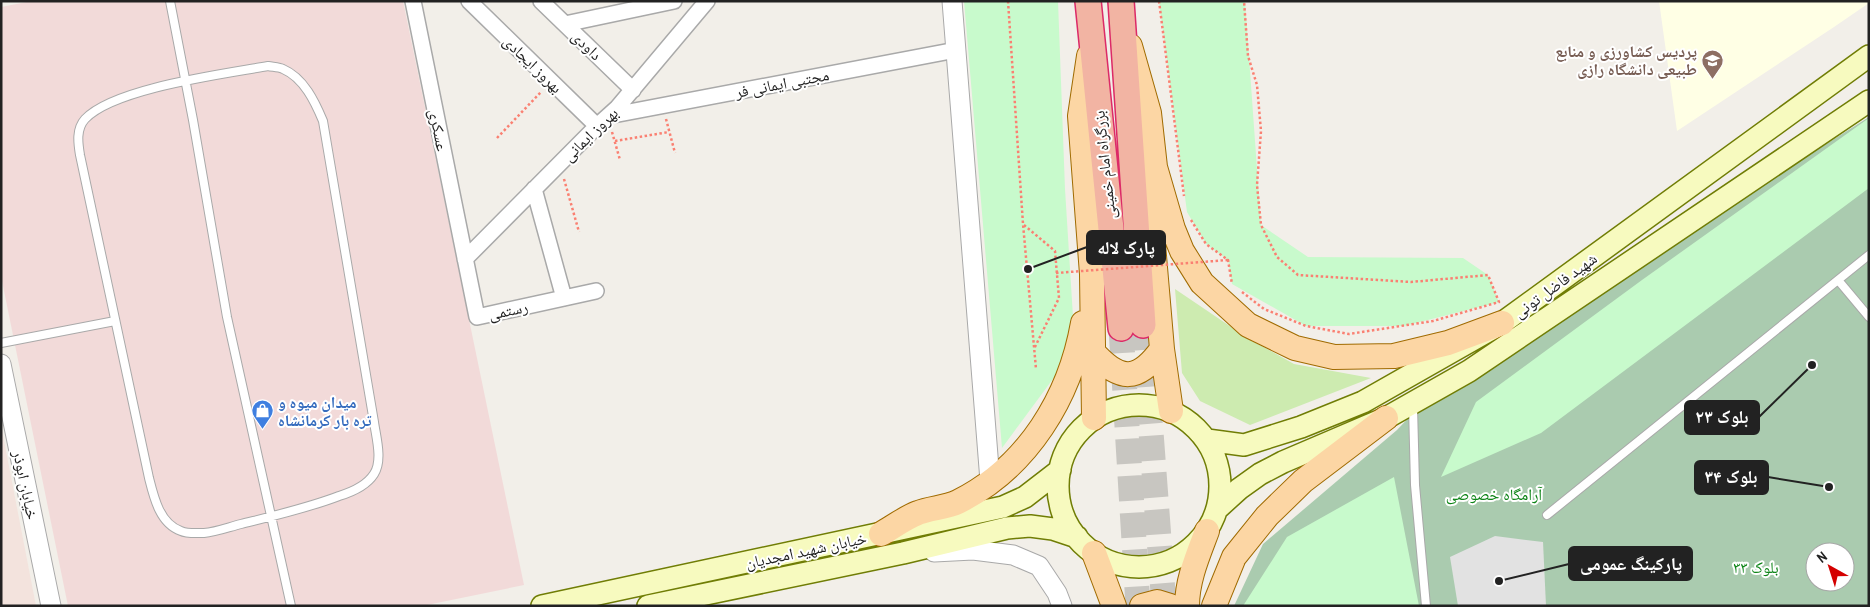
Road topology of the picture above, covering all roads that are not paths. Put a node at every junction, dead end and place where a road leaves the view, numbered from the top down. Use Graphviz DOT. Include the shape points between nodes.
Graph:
graph roads {
  1 [pos="170,1"];
  2 [pos="413,1"];
  3 [pos="469,1"];
  4 [pos="541,1"];
  5 [pos="674,1"];
  6 [pos="707,1"];
  7 [pos="952,1"];
  8 [pos="1088,1"];
  9 [pos="1122,11"];
  10 [pos="565,24"];
  11 [pos="1092,42"];
  12 [pos="956,50"];
  13 [pos="1869,56"];
  14 [pos="186,81"];
  15 [pos="633,90"];
  16 [pos="1869,101"];
  17 [pos="602,121"];
  18 [pos="1155,167"];
  19 [pos="534,189"];
  20 [pos="1869,254"];
  21 [pos="465,259"];
  22 [pos="1092,274"];
  23 [pos="1838,280"];
  24 [pos="596,292"];
  25 [pos="564,298"];
  26 [pos="1869,317"];
  27 [pos="115,321"];
  28 [pos="1502,324"];
  29 [pos="1,343"];
  30 [pos="1162,349"];
  31 [pos="1093,352"];
  32 [pos="1,364"];
  33 [pos="1413,404"];
  34 [pos="1171,410"];
  35 [pos="1094,418"];
  36 [pos="1386,418"];
  37 [pos="1262,439"];
  38 [pos="1207,440"];
  39 [pos="1275,466"];
  40 [pos="1060,470"];
  41 [pos="990,481"];
  42 [pos="1217,509"];
  43 [pos="1547,515"];
  44 [pos="272,516"];
  45 [pos="1207,531"];
  46 [pos="881,534"];
  47 [pos="1077,537"];
  48 [pos="903,553"];
  49 [pos="1094,553"];
  50 [pos="582,602"];
  51 [pos="51,606"];
  52 [pos="291,606"];
  53 [pos="542,606"];
  54 [pos="648,606"];
  55 [pos="1062,606"];
  56 [pos="1114,606"];
  57 [pos="1142,606"];
  58 [pos="1170,606"];
  59 [pos="1187,606"];
  60 [pos="1214,606"];
  61 [pos="1426,606"];
  1 -- 14 [label="lane"];
  2 -- 21 [label="street, عسکری"];
  3 -- 17 [label="street, بهروز ایجادی" via="550,81"];
  4 -- 10 [label="street, داودی"];
  5 -- 10 [label="street"];
  6 -- 15 [label="street, بهروز ایمانی"];
  7 -- 12 [label="street"];
  8 -- 11 [label="highway, بزرگراه امام خمینی"];
  9 -- 11 [label="highway, بزرگراه امام خمینی" via="1132,327"];
  9 -- 18 [label="main road" via="1149,113"];
  10 -- 15 [label="street, داودی"];
  11 -- 22 [label="main road" via="1080,116"];
  12 -- 17 [label="street, مجتبی ایمانی فر" via="663,106"];
  12 -- 41 [label="street"];
  13 -- 28 [label="main road, شهید فاضل تونی"];
  14 -- 27 [label="lane" via="133,94 99,108 84,120 77,138"];
  14 -- 44 [label="lane" via="227,317"];
  14 -- 44 [label="lane" via="268,66 284,69 308,91 323,121 374,422 377,466 366,483 340,496"];
  15 -- 17 [label="street, بهروز ایمانی"];
  16 -- 33 [label="main road, شهید فاضل تونی" via="1470,371"];
  17 -- 19 [label="street, بهروز ایمانی"];
  18 -- 28 [label="main road" via="1182,251 1202,283 1248,325 1295,348 1334,358 1394,356 1448,343"];
  18 -- 30 [label="main road" via="1151,221"];
  19 -- 21 [label="street, بهروز ایمانی"];
  19 -- 25 [label="street"];
  20 -- 23 [label="lane"];
  21 -- 25 [label="street, رستمی" via="478,317"];
  22 -- 31 [label="main road"];
  22 -- 41 [label="main road" via="1078,351 1061,396 1018,458"];
  23 -- 26 [label="lane"];
  23 -- 43 [label="lane"];
  24 -- 25 [label="street, رستمی"];
  27 -- 29 [label="lane"];
  27 -- 44 [label="lane" via="156,504 173,528 205,533"];
  28 -- 37 [label="main road, شهید فاضل تونی" via="1363,402"];
  30 -- 31 [label="main road" via="1151,364 1137,373 1120,374 1112,371"];
  30 -- 34 [label="main road"];
  31 -- 35 [label="main road"];
  32 -- 51 [label="street, خیابان ابوذر"];
  33 -- 36 [label="main road, شهید فاضل تونی"];
  33 -- 61 [label="lane" via="1415,485"];
  34 -- 35 [label="main road" via="1145,404 1119,407"];
  34 -- 38 [label="main road" via="1191,423"];
  35 -- 40 [label="main road" via="1067,450"];
  36 -- 39 [label="main road, شهید فاضل تونی"];
  36 -- 60 [label="main road" via="1302,481 1267,516 1234,557"];
  37 -- 38 [label="main road, شهید فاضل تونی" via="1244,445"];
  37 -- 39 [label="main road" via="1258,451 1260,456 1264,462"];
  38 -- 42 [label="main road" via="1217,462 1221,486"];
  39 -- 42 [label="main road, شهید فاضل تونی" via="1239,489"];
  40 -- 46 [label="main road, خیابان شهید امجدیان" via="1025,497 1003,507"];
  40 -- 47 [label="main road" via="1059,494 1064,517"];
  41 -- 46 [label="main road" via="957,502 918,513"];
  42 -- 45 [label="main road"];
  44 -- 52 [label="lane"];
  45 -- 49 [label="main road" via="1190,549 1167,562 1142,567 1117,564"];
  45 -- 59 [label="main road" via="1192,571"];
  46 -- 50 [label="main road, خیابان شهید امجدیان"];
  47 -- 48 [label="main road, خیابان شهید امجدیان" via="1054,529 1007,528"];
  47 -- 49 [label="main road"];
  48 -- 54 [label="main road, خیابان شهید امجدیان"];
  48 -- 55 [label="street" via="973,550 1013,555 1039,566"];
  49 -- 56 [label="main road"];
  50 -- 53 [label="main road, خیابان شهید امجدیان"];
  57 -- 58 [label="main road" via="1157,602"];
}
